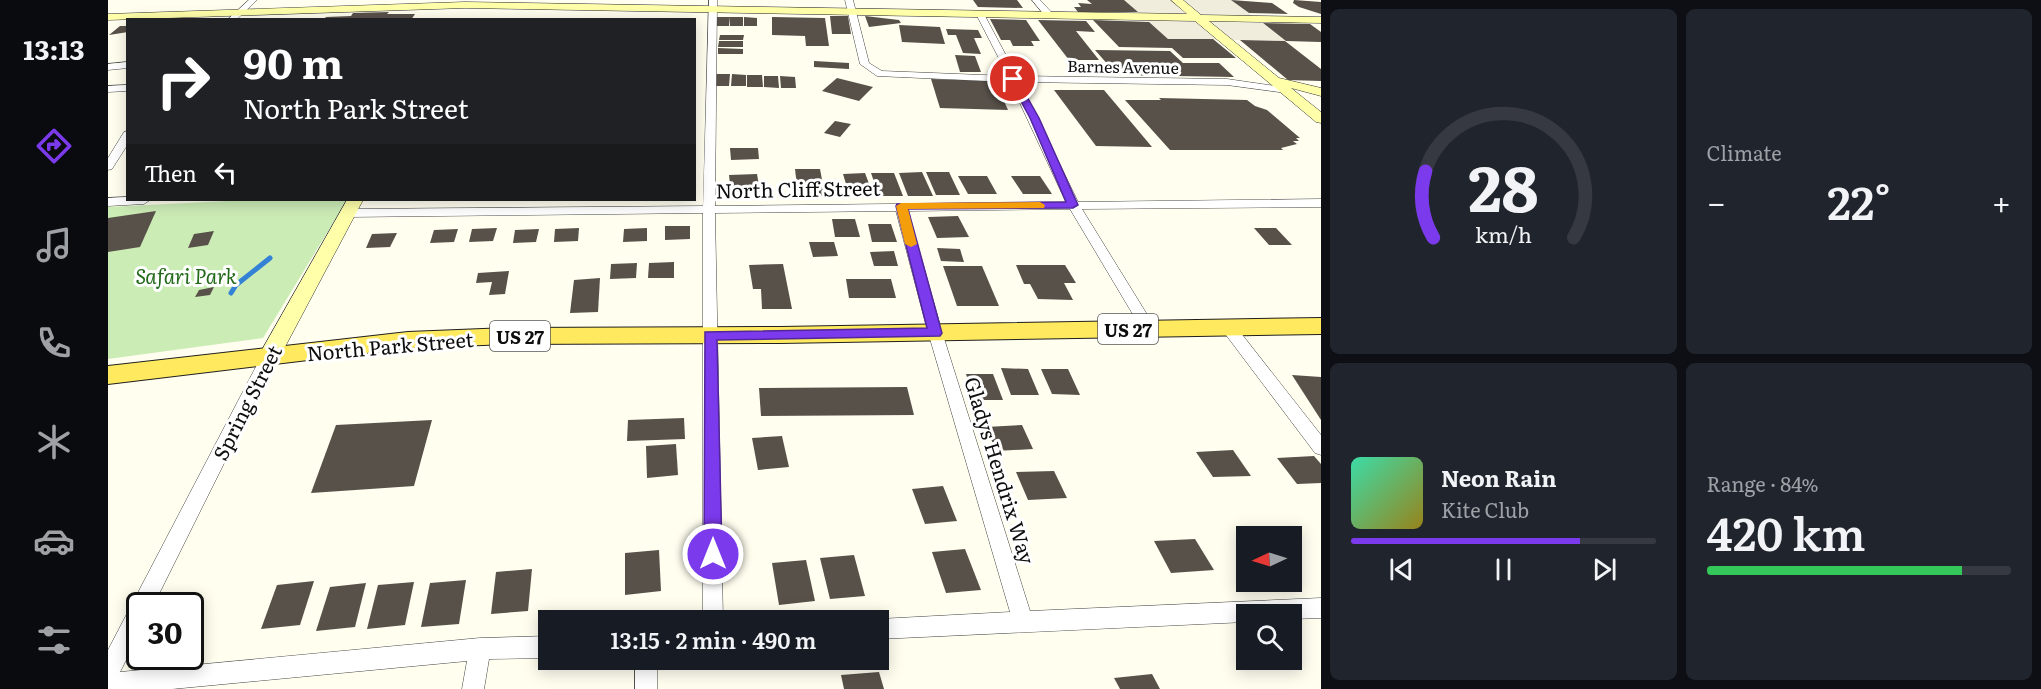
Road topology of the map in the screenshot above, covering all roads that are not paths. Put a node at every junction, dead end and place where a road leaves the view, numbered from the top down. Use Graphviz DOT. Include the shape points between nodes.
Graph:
graph roads {
  1 [pos="253,0"];
  2 [pos="849,0"];
  3 [pos="1036,0"];
  4 [pos="1176,0"];
  5 [pos="466,2"];
  6 [pos="643,4"];
  7 [pos="712,5"];
  8 [pos="241,10"];
  9 [pos="851,12"];
  10 [pos="980,14"];
  11 [pos="1049,15"];
  12 [pos="108,17"];
  13 [pos="233,18"];
  14 [pos="457,18"];
  15 [pos="1198,18"];
  16 [pos="1321,20"];
  17 [pos="126,65"];
  18 [pos="108,67"];
  19 [pos="1271,78"];
  20 [pos="1013,79"];
  21 [pos="1228,82"];
  22 [pos="126,88"];
  23 [pos="108,89"];
  24 [pos="1321,93"];
  25 [pos="1292,94"];
  26 [pos="1321,119"];
  27 [pos="126,137"];
  28 [pos="108,167"];
  29 [pos="126,201"];
  30 [pos="108,202"];
  31 [pos="1321,203"];
  32 [pos="1073,205"];
  33 [pos="351,206"];
  34 [pos="901,206"];
  35 [pos="709,209"];
  36 [pos="1321,326"];
  37 [pos="1228,327"];
  38 [pos="1149,329"];
  39 [pos="935,333"];
  40 [pos="710,335"];
  41 [pos="269,357"];
  42 [pos="108,375"];
  43 [pos="1321,448"];
  44 [pos="149,592"];
  45 [pos="1321,608"];
  46 [pos="713,610"];
  47 [pos="1023,621"];
  48 [pos="889,628"];
  49 [pos="126,637"];
  50 [pos="538,647"];
  51 [pos="480,650"];
  52 [pos="646,670"];
  53 [pos="108,672"];
  54 [pos="108,684"];
  55 [pos="473,689"];
  56 [pos="646,689"];
  1 -- 8 [label="street"];
  2 -- 9 [label="street"];
  3 -- 11 [label="street"];
  4 -- 15 [label="street"];
  5 -- 6 [label="street"];
  5 -- 8 [label="street"];
  5 -- 14 [label="street"];
  6 -- 7 [label="street"];
  7 -- 9 [label="street"];
  7 -- 35 [label="street"];
  8 -- 12 [label="street"];
  8 -- 13 [label="street"];
  9 -- 10 [label="street"];
  9 -- 20 [label="street, Barnes Avenue" via="870,70 880,74"];
  10 -- 11 [label="street"];
  10 -- 20 [label="street"];
  11 -- 15 [label="street"];
  15 -- 16 [label="street"];
  15 -- 19 [label="street"];
  17 -- 18 [label="street"];
  19 -- 21 [label="street"];
  19 -- 24 [label="street"];
  19 -- 25 [label="street"];
  20 -- 21 [label="street, Barnes Avenue"];
  20 -- 32 [label="street"];
  21 -- 25 [label="street"];
  22 -- 23 [label="street"];
  24 -- 25 [label="street"];
  25 -- 26 [label="street"];
  27 -- 28 [label="street"];
  29 -- 30 [label="street"];
  31 -- 32 [label="street, North Cliff Street"];
  32 -- 34 [label="street, North Cliff Street"];
  32 -- 38 [label="street"];
  33 -- 35 [label="street, North Cliff Street"];
  33 -- 41 [label="street, Spring Street"];
  34 -- 35 [label="street, North Cliff Street"];
  34 -- 39 [label="street, Gladys Hendrix Way"];
  35 -- 40 [label="street"];
  36 -- 37 [label="main road, North Park Street / US 27"];
  37 -- 38 [label="main road, North Park Street / US 27"];
  37 -- 43 [label="street"];
  38 -- 39 [label="main road, North Park Street / US 27"];
  39 -- 40 [label="main road, North Park Street / US 27"];
  39 -- 47 [label="street, Gladys Hendrix Way"];
  40 -- 41 [label="main road, North Park Street / US 27" via="408,340"];
  40 -- 46 [label="street"];
  41 -- 42 [label="main road, North Park Street / US 27"];
  41 -- 44 [label="street, Spring Street"];
  45 -- 47 [label="street"];
  47 -- 48 [label="street"];
  49 -- 53 [label="street"];
  50 -- 51 [label="street"];
  51 -- 54 [label="street"];
  51 -- 55 [label="street"];
  52 -- 56 [label="street"];
}
